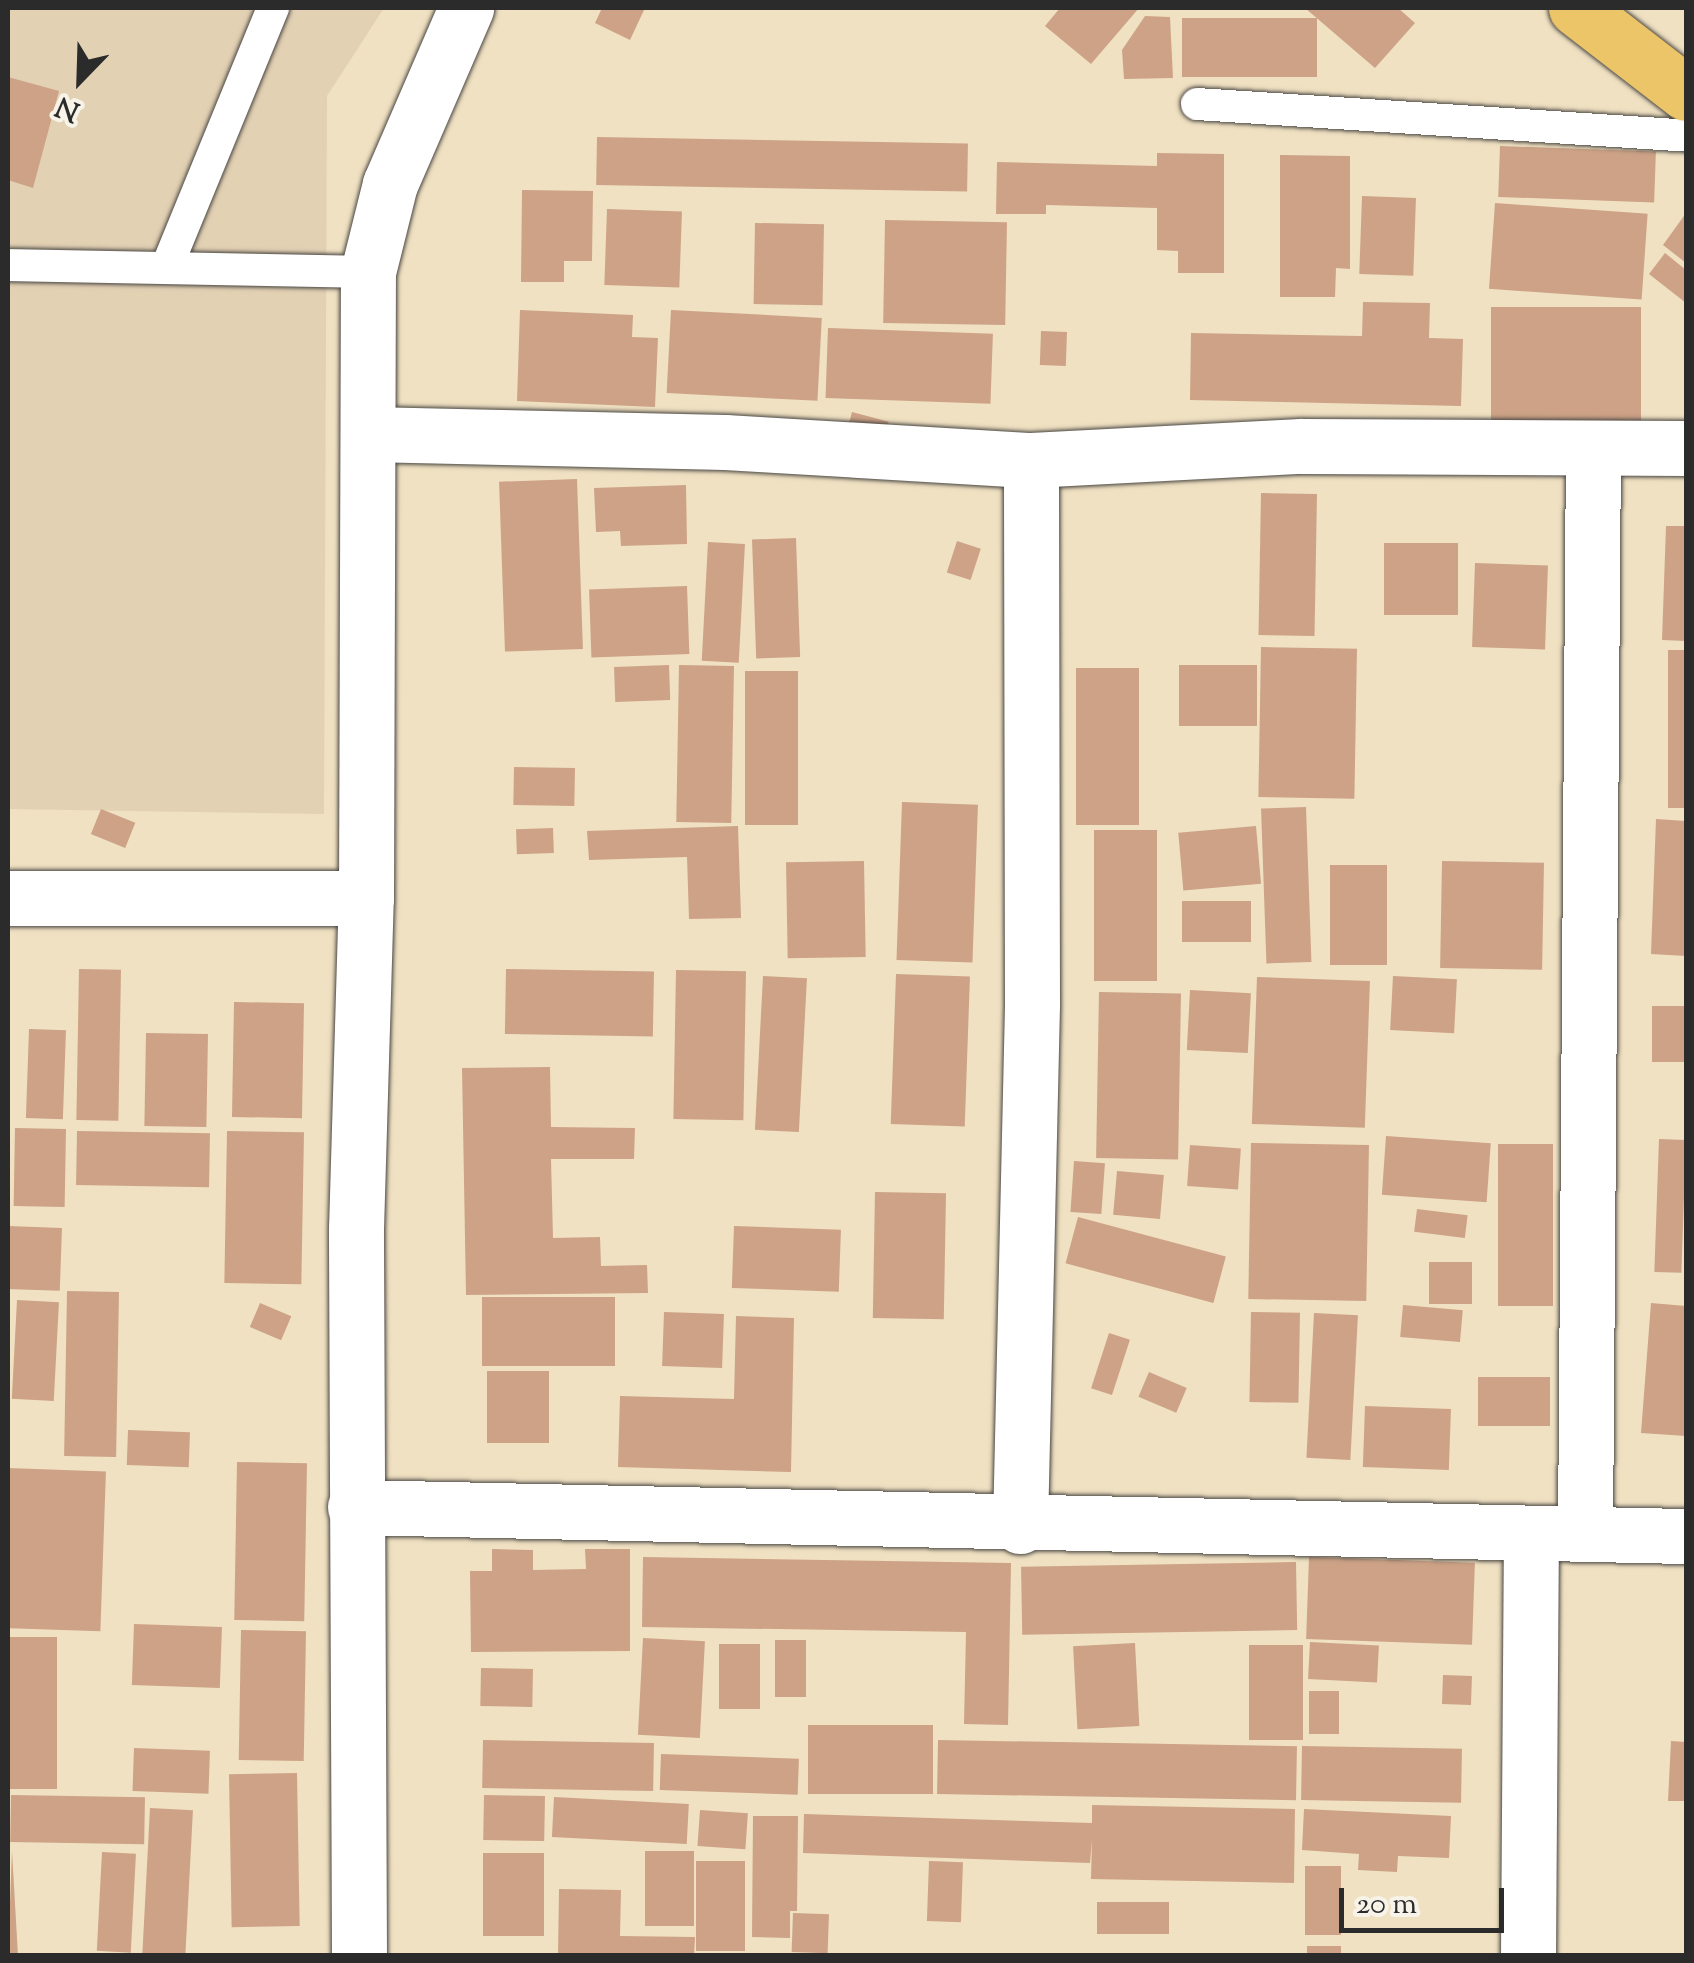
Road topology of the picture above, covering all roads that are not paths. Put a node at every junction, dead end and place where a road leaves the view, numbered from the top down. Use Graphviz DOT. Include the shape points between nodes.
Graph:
graph roads {
  1 [pos="273,8"];
  2 [pos="466,8"];
  3 [pos="1576,8"];
  4 [pos="1686,93"];
  5 [pos="1196,104"];
  6 [pos="1686,136"];
  7 [pos="168,264"];
  8 [pos="8,265"];
  9 [pos="368,272"];
  10 [pos="368,434"];
  11 [pos="1686,448"];
  12 [pos="1594,449"];
  13 [pos="1030,460"];
  14 [pos="8,898"];
  15 [pos="366,898"];
  16 [pos="355,1507"];
  17 [pos="1020,1526"];
  18 [pos="1531,1533"];
  19 [pos="1585,1534"];
  20 [pos="1686,1536"];
  21 [pos="359,1956"];
  22 [pos="1528,1956"];
  1 -- 7 [label="lane"];
  2 -- 9 [label="street" via="390,184"];
  3 -- 4 [label="main road"];
  5 -- 6 [label="lane"];
  7 -- 8 [label="lane"];
  7 -- 9 [label="lane"];
  9 -- 10 [label="street"];
  10 -- 13 [label="street" via="725,442"];
  10 -- 15 [label="street"];
  11 -- 12 [label="street"];
  12 -- 13 [label="street" via="1301,446"];
  12 -- 19 [label="street"];
  13 -- 17 [label="street" via="1032,1004"];
  14 -- 15 [label="street"];
  15 -- 16 [label="street"];
  16 -- 17 [label="street"];
  16 -- 21 [label="street"];
  17 -- 18 [label="street"];
  18 -- 19 [label="street"];
  18 -- 22 [label="street"];
  19 -- 20 [label="street"];
}
